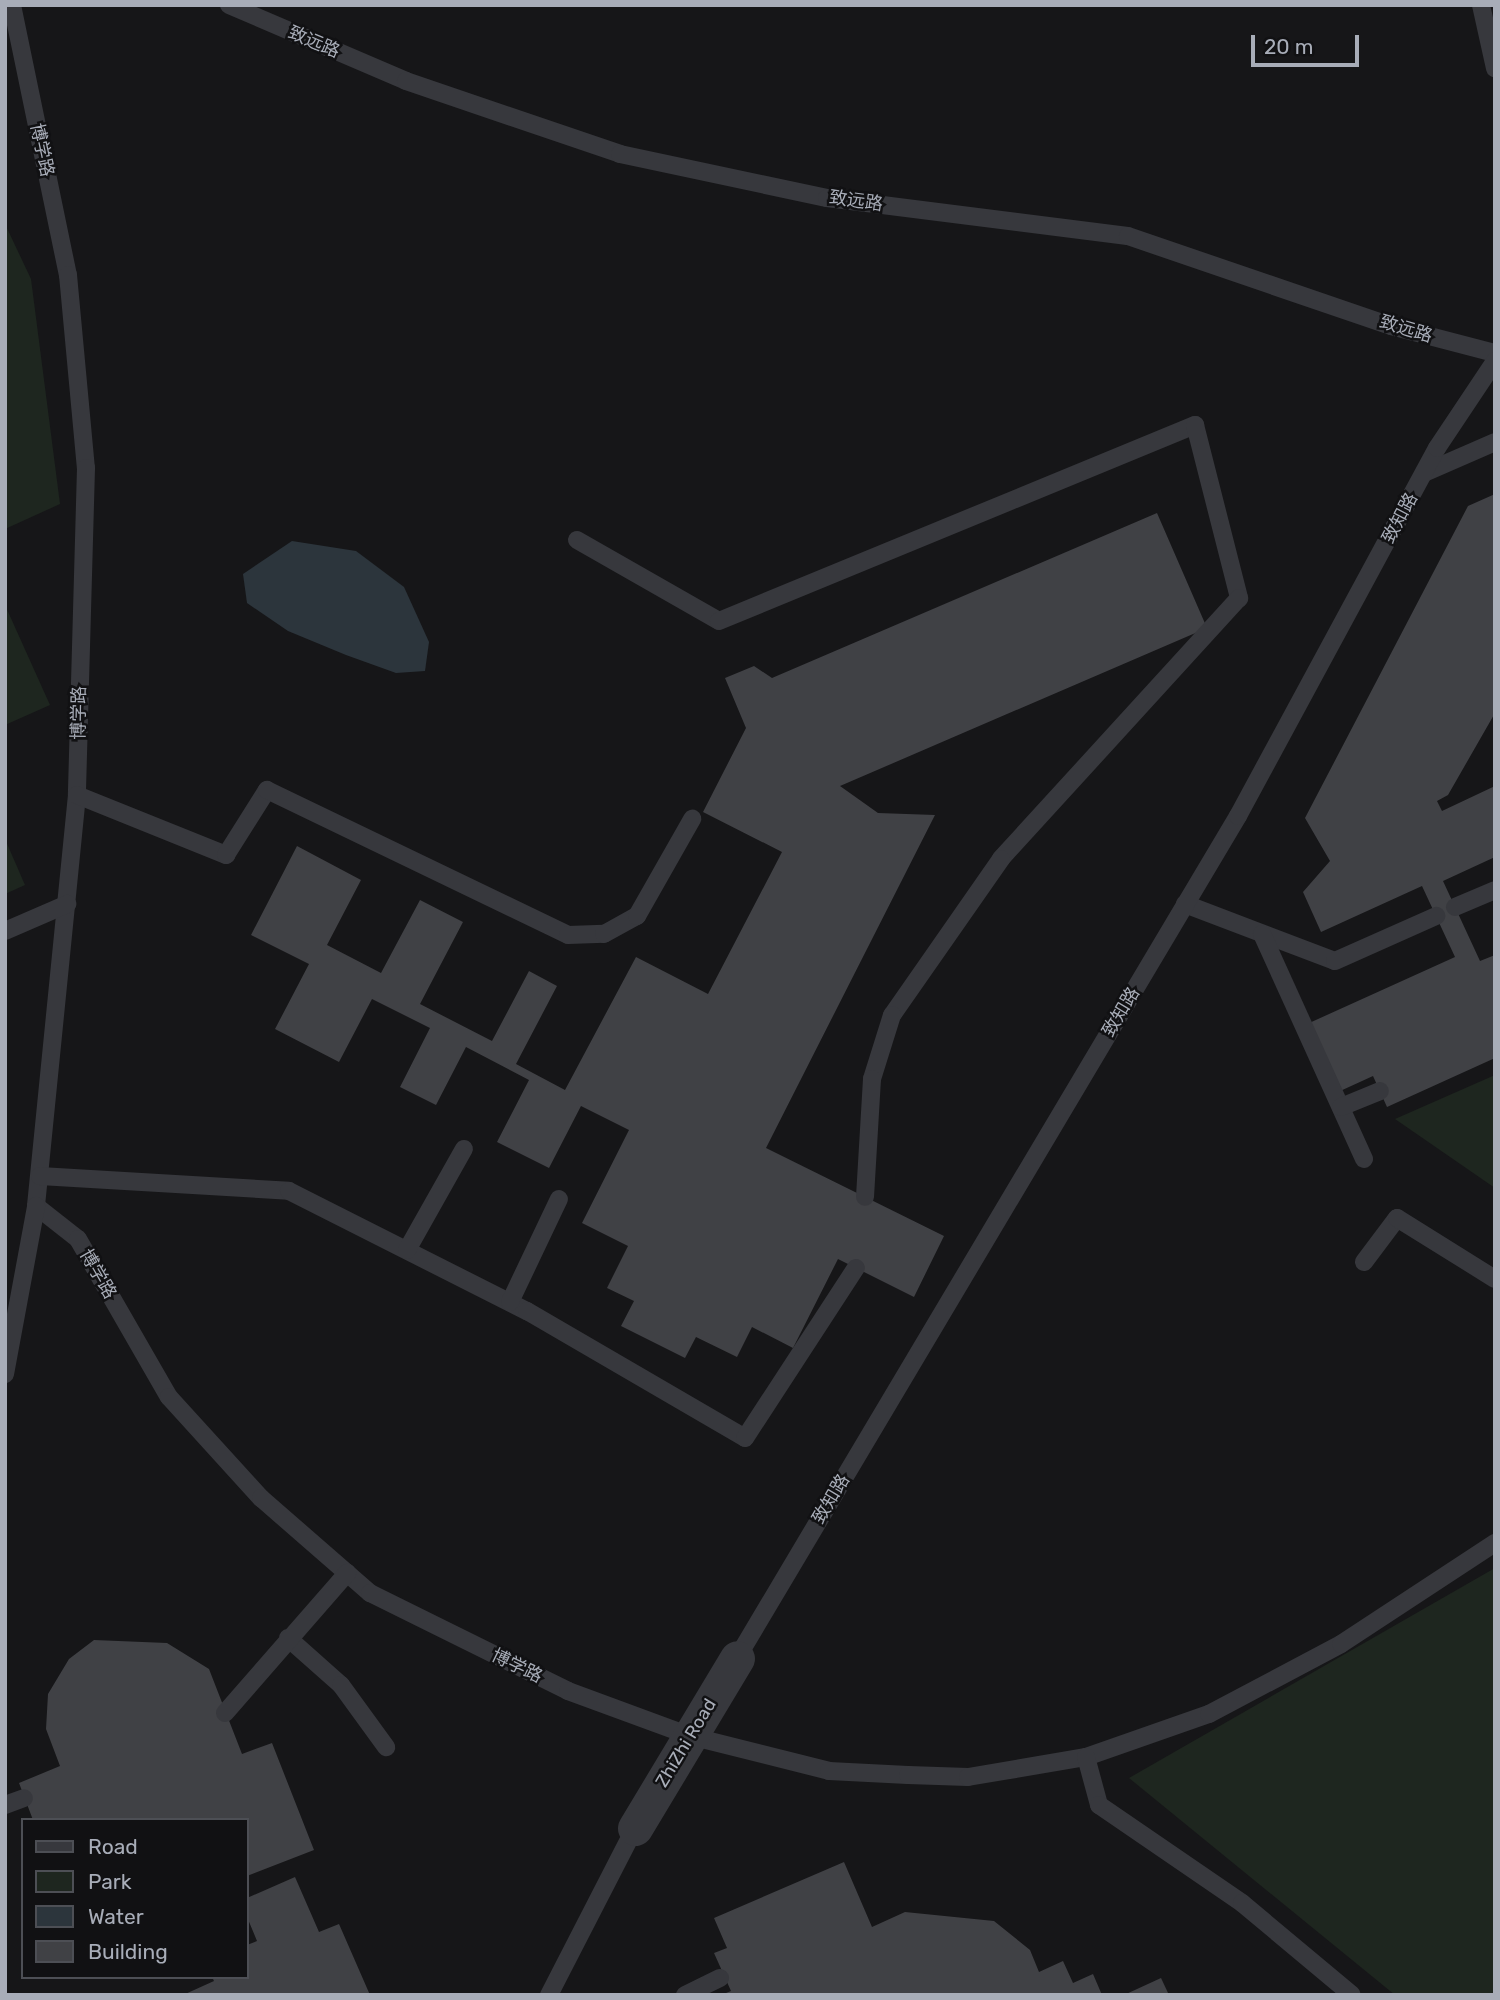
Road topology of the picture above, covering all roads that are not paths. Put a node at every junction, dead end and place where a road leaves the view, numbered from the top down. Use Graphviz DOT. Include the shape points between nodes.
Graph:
graph roads {
  1 [pos="12,5"];
  2 [pos="229,5"];
  3 [pos="1481,5"];
  4 [pos="1495,68"];
  5 [pos="1495,354"];
  6 [pos="1495,361"];
  7 [pos="1495,442"];
  8 [pos="1424,473"];
  9 [pos="577,540"];
  10 [pos="77,795"];
  11 [pos="692,819"];
  12 [pos="1495,890"];
  13 [pos="67,904"];
  14 [pos="1185,904"];
  15 [pos="1455,907"];
  16 [pos="1436,916"];
  17 [pos="5,931"];
  18 [pos="1262,934"];
  19 [pos="1380,1091"];
  20 [pos="1341,1107"];
  21 [pos="464,1149"];
  22 [pos="1364,1159"];
  23 [pos="40,1176"];
  24 [pos="865,1197"];
  25 [pos="559,1199"];
  26 [pos="36,1206"];
  27 [pos="407,1250"];
  28 [pos="1364,1262"];
  29 [pos="856,1268"];
  30 [pos="1495,1279"];
  31 [pos="510,1302"];
  32 [pos="5,1374"];
  33 [pos="1495,1543"];
  34 [pos="347,1573"];
  35 [pos="288,1638"];
  36 [pos="737,1658"];
  37 [pos="225,1713"];
  38 [pos="690,1736"];
  39 [pos="386,1747"];
  40 [pos="1086,1758"];
  41 [pos="24,1798"];
  42 [pos="5,1805"];
  43 [pos="635,1828"];
  44 [pos="720,1978"];
  45 [pos="549,1995"];
  46 [pos="685,1995"];
  47 [pos="1352,1995"];
  1 -- 10 [label="lane, 博学路" via="68,275 86,468"];
  2 -- 5 [label="lane, 致远路" via="406,81 620,154 827,198 1128,236 1391,326"];
  3 -- 4 [label="lane"];
  6 -- 8 [label="lane, 致知路"];
  7 -- 8 [label="lane"];
  8 -- 14 [label="lane, 致知路"];
  9 -- 24 [label="lane" via="719,621 1195,425 1239,598 1000,859 892,1015 872,1079"];
  10 -- 11 [label="lane" via="226,855 267,790 568,935 604,933 637,916"];
  10 -- 13 [label="lane, 博学路"];
  12 -- 15 [label="lane"];
  13 -- 17 [label="lane"];
  13 -- 23 [label="lane, 博学路"];
  14 -- 18 [label="lane"];
  14 -- 36 [label="lane, 致知路"];
  16 -- 18 [label="lane" via="1335,961"];
  18 -- 20 [label="lane"];
  19 -- 20 [label="lane"];
  20 -- 22 [label="lane"];
  21 -- 27 [label="lane"];
  23 -- 26 [label="lane, 博学路"];
  23 -- 27 [label="lane" via="289,1191"];
  25 -- 31 [label="lane"];
  26 -- 32 [label="lane"];
  26 -- 34 [label="lane, 博学路" via="78,1239 169,1397 261,1499"];
  27 -- 31 [label="lane"];
  28 -- 30 [label="lane" via="1397,1219"];
  29 -- 31 [label="lane" via="745,1438"];
  33 -- 40 [label="lane, 博学路" via="1341,1644 1209,1714"];
  34 -- 35 [label="lane"];
  34 -- 38 [label="lane, 博学路" via="370,1593 568,1691"];
  35 -- 37 [label="lane"];
  35 -- 39 [label="lane" via="341,1685"];
  36 -- 38 [label="street, ZhiZhi Road"];
  38 -- 40 [label="lane, 博学路" via="829,1771 968,1777"];
  38 -- 43 [label="street, ZhiZhi Road"];
  40 -- 47 [label="lane" via="1100,1805 1242,1903"];
  41 -- 42 [label="lane"];
  43 -- 45 [label="lane"];
  44 -- 46 [label="lane"];
}
